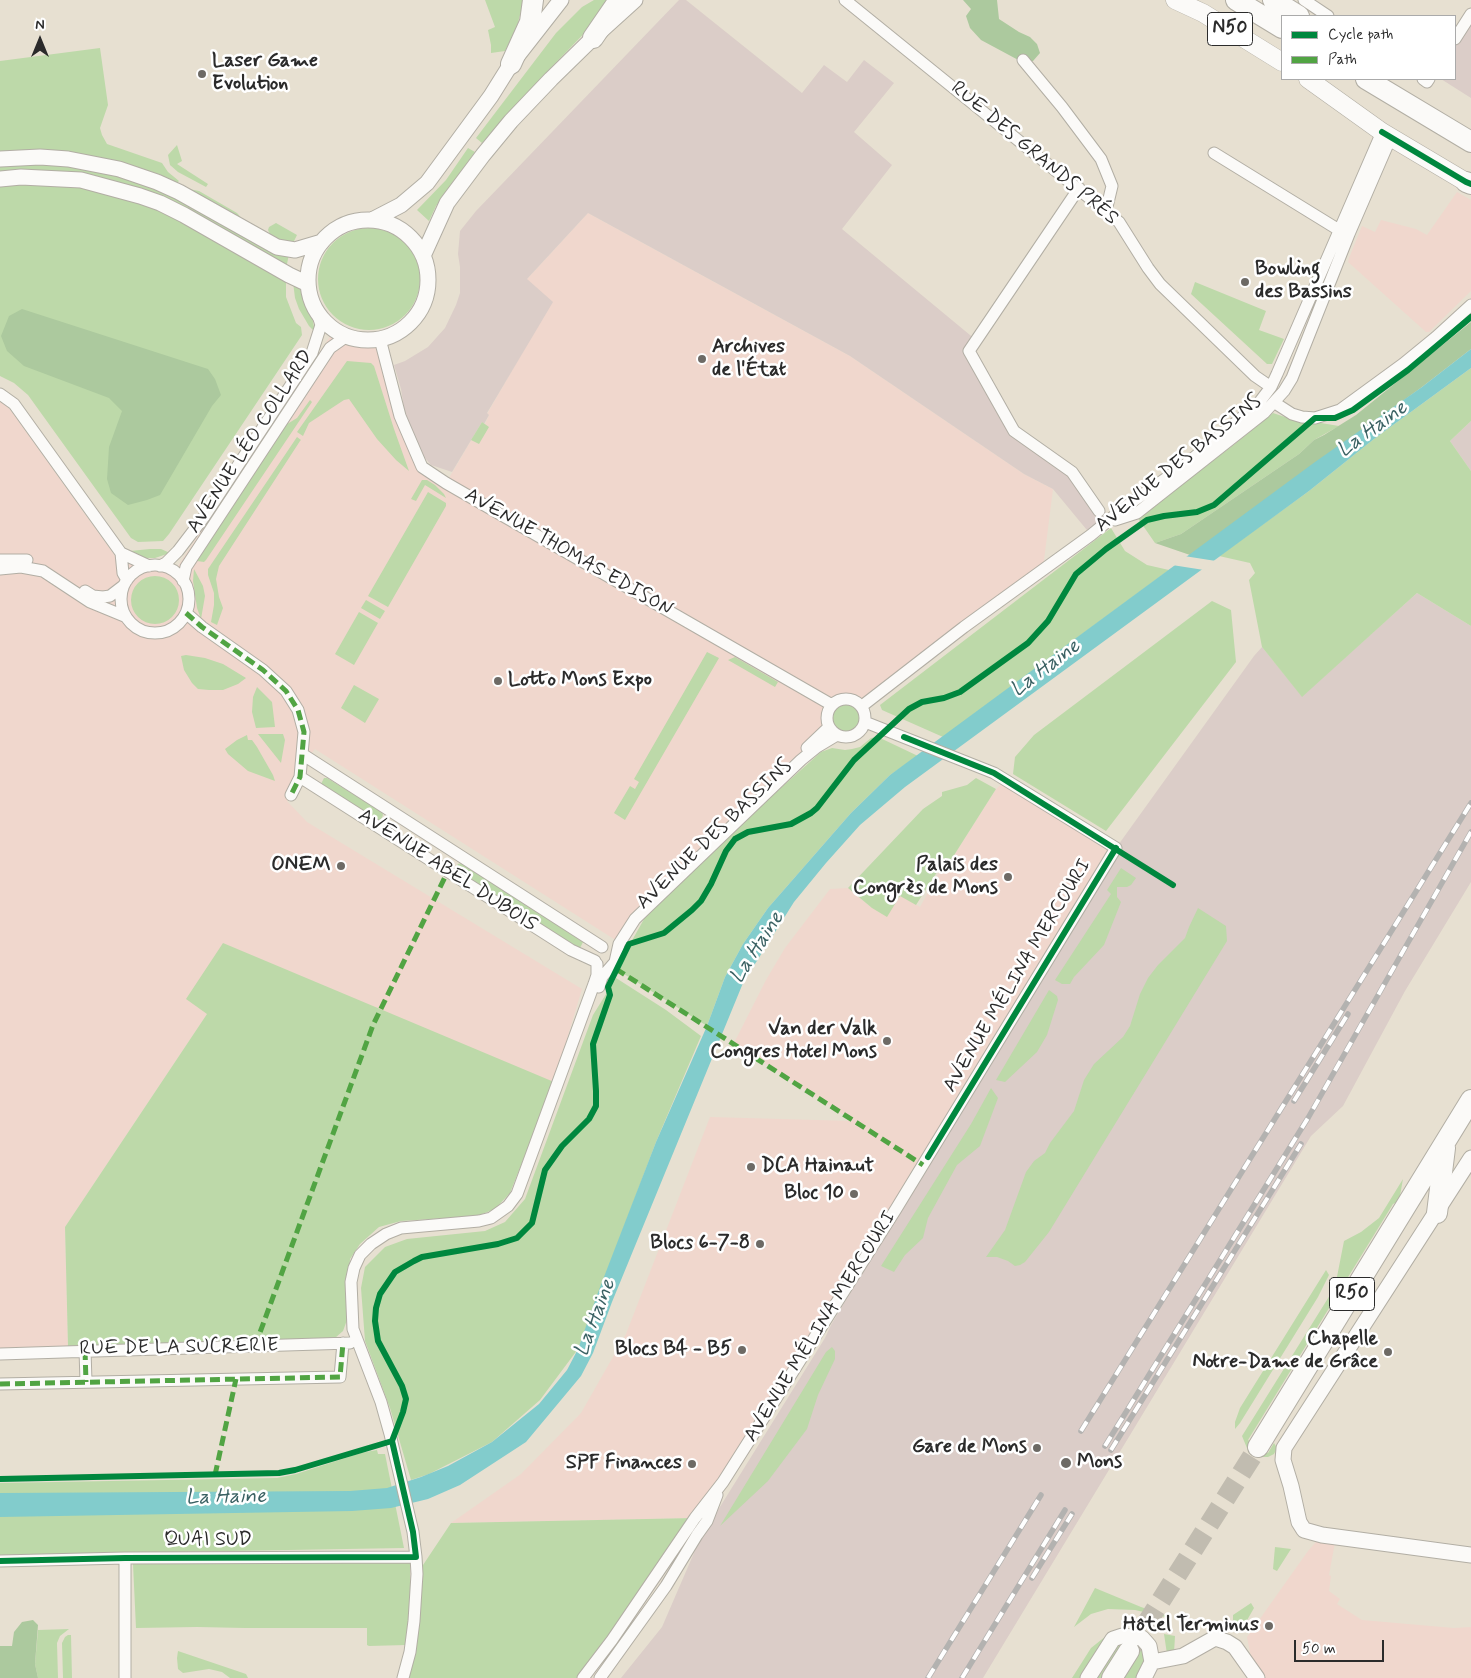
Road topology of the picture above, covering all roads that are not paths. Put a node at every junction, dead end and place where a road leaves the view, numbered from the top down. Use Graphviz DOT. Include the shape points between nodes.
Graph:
graph roads {
  1 [pos="533,0"];
  2 [pos="561,0"];
  3 [pos="620,0"];
  4 [pos="635,0"];
  5 [pos="844,0"];
  6 [pos="1175,0"];
  7 [pos="1236,0"];
  8 [pos="1273,0"];
  9 [pos="1304,0"];
  10 [pos="1471,14"];
  11 [pos="1297,15"];
  12 [pos="1326,15"];
  13 [pos="1281,27"];
  14 [pos="1456,37"];
  15 [pos="593,38"];
  16 [pos="1023,60"];
  17 [pos="1281,61"];
  18 [pos="511,64"];
  19 [pos="1309,80"];
  20 [pos="1368,80"];
  21 [pos="1388,80"];
  22 [pos="1430,118"];
  23 [pos="1386,135"];
  24 [pos="1471,142"];
  25 [pos="1214,153"];
  26 [pos="0,159"];
  27 [pos="0,178"];
  28 [pos="1468,183"];
  29 [pos="1079,188"];
  30 [pos="1106,211"];
  31 [pos="372,220"];
  32 [pos="1339,230"];
  33 [pos="322,242"];
  34 [pos="423,256"];
  35 [pos="308,284"];
  36 [pos="1471,305"];
  37 [pos="316,309"];
  38 [pos="347,336"];
  39 [pos="380,339"];
  40 [pos="1271,387"];
  41 [pos="0,394"];
  42 [pos="1275,403"];
  43 [pos="1100,511"];
  44 [pos="1108,522"];
  45 [pos="121,553"];
  46 [pos="0,560"];
  47 [pos="155,566"];
  48 [pos="0,569"];
  49 [pos="184,581"];
  50 [pos="125,583"];
  51 [pos="186,613"];
  52 [pos="124,616"];
  53 [pos="832,705"];
  54 [pos="862,706"];
  55 [pos="865,722"];
  56 [pos="833,731"];
  57 [pos="302,754"];
  58 [pos="300,777"];
  59 [pos="291,795"];
  60 [pos="601,945"];
  61 [pos="616,955"];
  62 [pos="596,963"];
  63 [pos="610,967"];
  64 [pos="1471,1100"];
  65 [pos="1445,1141"];
  66 [pos="1471,1158"];
  67 [pos="1437,1213"];
  68 [pos="343,1343"];
  69 [pos="358,1343"];
  70 [pos="85,1350"];
  71 [pos="0,1354"];
  72 [pos="86,1382"];
  73 [pos="0,1384"];
  74 [pos="1258,1447"];
  75 [pos="723,1482"];
  76 [pos="1471,1555"];
  77 [pos="416,1556"];
  78 [pos="125,1558"];
  79 [pos="0,1561"];
  80 [pos="1129,1651"];
  81 [pos="1152,1662"];
  82 [pos="125,1678"];
  83 [pos="402,1678"];
  84 [pos="583,1678"];
  85 [pos="600,1678"];
  86 [pos="1088,1678"];
  87 [pos="1112,1678"];
  88 [pos="1144,1678"];
  89 [pos="1257,1678"];
  1 -- 18 [label="highway" via="530,22"];
  2 -- 18 [label="street"];
  3 -- 15 [label="highway"];
  4 -- 15 [label="street"];
  5 -- 29 [label="street, RUE DES GRANDS PRÉS"];
  6 -- 17 [label="main road, N50" via="1203,13"];
  7 -- 13 [label="highway"];
  8 -- 11 [label="highway, N50"];
  9 -- 12 [label="street"];
  10 -- 14 [label="street"];
  15 -- 34 [label="street" via="482,155 447,203"];
  16 -- 30 [label="street" via="1101,159 1112,186"];
  18 -- 31 [label="street" via="492,96 427,183 401,204"];
  19 -- 23 [label="main road"];
  20 -- 22 [label="highway"];
  21 -- 22 [label="highway"];
  22 -- 24 [label="highway"];
  23 -- 28 [label="main road"];
  23 -- 32 [label="street, AVENUE DES BASSINS"];
  23 -- 42 [label="street" via="1292,378"];
  25 -- 32 [label="street"];
  26 -- 33 [label="street" via="68,159 119,169 173,189 277,247 295,250"];
  27 -- 35 [label="street" via="81,180 160,202"];
  29 -- 30 [label="street, RUE DES GRANDS PRÉS"];
  29 -- 43 [label="street" via="969,351 1014,431 1072,472"];
  30 -- 40 [label="street, RUE DES GRANDS PRÉS" via="1119,222 1160,284 1255,376"];
  31 -- 33 [label="street" via="344,225"];
  31 -- 34 [label="street" via="388,223 403,231"];
  32 -- 40 [label="street, AVENUE DES BASSINS"];
  33 -- 35 [label="street" via="309,269"];
  34 -- 39 [label="street" via="428,282 422,308 404,328"];
  35 -- 37 [label="street"];
  36 -- 42 [label="street" via="1403,364 1340,410 1316,418 1302,417"];
  37 -- 38 [label="street" via="334,330"];
  37 -- 47 [label="street, AVENUE LÉO COLLARD" via="321,324 312,353 204,517 178,551 166,563"];
  38 -- 39 [label="street" via="363,340"];
  38 -- 49 [label="street, AVENUE LÉO COLLARD" via="324,356 186,568"];
  39 -- 53 [label="street, AVENUE THOMAS EDISON" via="400,416 422,467"];
  40 -- 44 [label="street, AVENUE DES BASSINS" via="1258,404 1225,432"];
  41 -- 45 [label="street" via="14,404"];
  42 -- 44 [label="street" via="1137,513"];
  44 -- 54 [label="street, AVENUE DES BASSINS"];
  45 -- 47 [label="street"];
  45 -- 50 [label="street"];
  46 -- 50 [label="street" via="42,564 87,593 99,597 110,596"];
  47 -- 49 [label="street" via="174,572"];
  47 -- 50 [label="street" via="134,572"];
  48 -- 52 [label="street" via="21,567 43,572 90,602"];
  49 -- 51 [label="street" via="188,593"];
  50 -- 52 [label="street" via="120,601"];
  51 -- 52 [label="street" via="175,627 158,634 138,630"];
  51 -- 57 [label="street" via="286,691 300,714 304,732"];
  53 -- 54 [label="street" via="847,699"];
  53 -- 56 [label="street" via="827,715"];
  54 -- 55 [label="street"];
  55 -- 56 [label="street, AVENUE DES BASSINS" via="854,735 843,737"];
  55 -- 75 [label="street, AVENUE MÉLINA MERCOURI" via="994,773 1116,848 896,1209"];
  56 -- 60 [label="street, AVENUE DES BASSINS" via="698,848 631,915 612,943"];
  56 -- 61 [label="street, AVENUE DES BASSINS" via="635,918"];
  57 -- 58 [label="street"];
  57 -- 60 [label="street, AVENUE ABEL DUBOIS"];
  58 -- 59 [label="street"];
  58 -- 62 [label="street, AVENUE ABEL DUBOIS"];
  60 -- 61 [label="street" via="613,949"];
  60 -- 62 [label="street" via="595,954"];
  61 -- 63 [label="street"];
  62 -- 63 [label="street" via="603,968"];
  62 -- 69 [label="street" via="594,984 517,1194 508,1206 491,1218 401,1228 371,1244 360,1255 352,1282 353,1329"];
  63 -- 69 [label="street" via="602,977 520,1198 507,1214 487,1225 402,1232 382,1242 362,1261 358,1270"];
  64 -- 65 [label="highway, R50"];
  65 -- 67 [label="highway"];
  65 -- 74 [label="highway, R50"];
  66 -- 67 [label="street"];
  67 -- 76 [label="street" via="1284,1448 1282,1460 1304,1530 1322,1536"];
  68 -- 69 [label="street, RUE DE LA SUCRERIE"];
  68 -- 70 [label="street, RUE DE LA SUCRERIE"];
  68 -- 72 [label="street" via="340,1377"];
  69 -- 77 [label="street" via="384,1412"];
  70 -- 71 [label="street, RUE DE LA SUCRERIE"];
  70 -- 72 [label="street"];
  72 -- 73 [label="street"];
  75 -- 84 [label="street, AVENUE MÉLINA MERCOURI"];
  75 -- 85 [label="street, AVENUE MÉLINA MERCOURI" via="707,1521 666,1586"];
  77 -- 78 [label="street, QUAI SUD"];
  77 -- 83 [label="street" via="414,1621"];
  78 -- 79 [label="street, QUAI SUD"];
  78 -- 82 [label="street"];
  80 -- 87 [label="highway"];
  81 -- 86 [label="street" via="1149,1646 1142,1638 1122,1636 1113,1639"];
  81 -- 88 [label="street"];
  81 -- 89 [label="street" via="1183,1656 1215,1638 1235,1647"];
}
